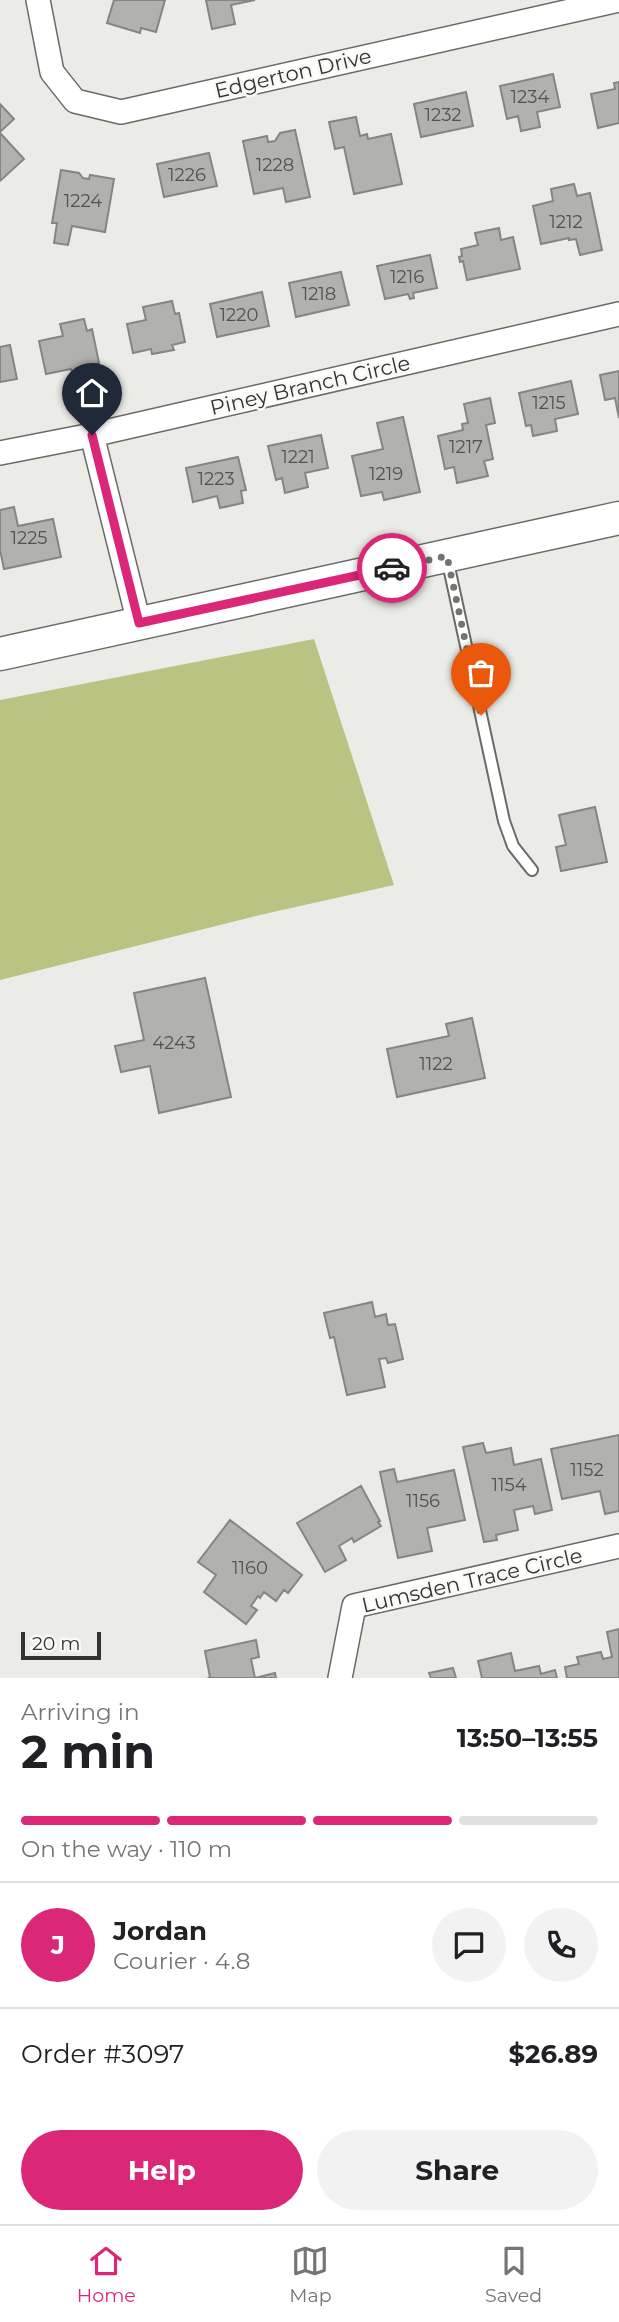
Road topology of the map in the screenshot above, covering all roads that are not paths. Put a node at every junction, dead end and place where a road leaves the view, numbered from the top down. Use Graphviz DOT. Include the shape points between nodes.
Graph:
graph roads {
  1 [pos="38,0"];
  2 [pos="619,0"];
  3 [pos="619,314"];
  4 [pos="92,435"];
  5 [pos="0,453"];
  6 [pos="619,518"];
  7 [pos="447,556"];
  8 [pos="139,623"];
  9 [pos="0,654"];
  10 [pos="532,870"];
  11 [pos="619,1546"];
  12 [pos="340,1678"];
  1 -- 2 [label="street, Edgerton Drive" via="52,72 75,101 121,112"];
  3 -- 4 [label="street, Piney Branch Circle"];
  4 -- 5 [label="street, Piney Branch Circle"];
  4 -- 8 [label="street"];
  6 -- 7 [label="street"];
  7 -- 8 [label="street"];
  7 -- 10 [label="lane" via="504,821 513,846"];
  8 -- 9 [label="street"];
  11 -- 12 [label="street, Lumsden Trace Circle" via="354,1606"];
}
